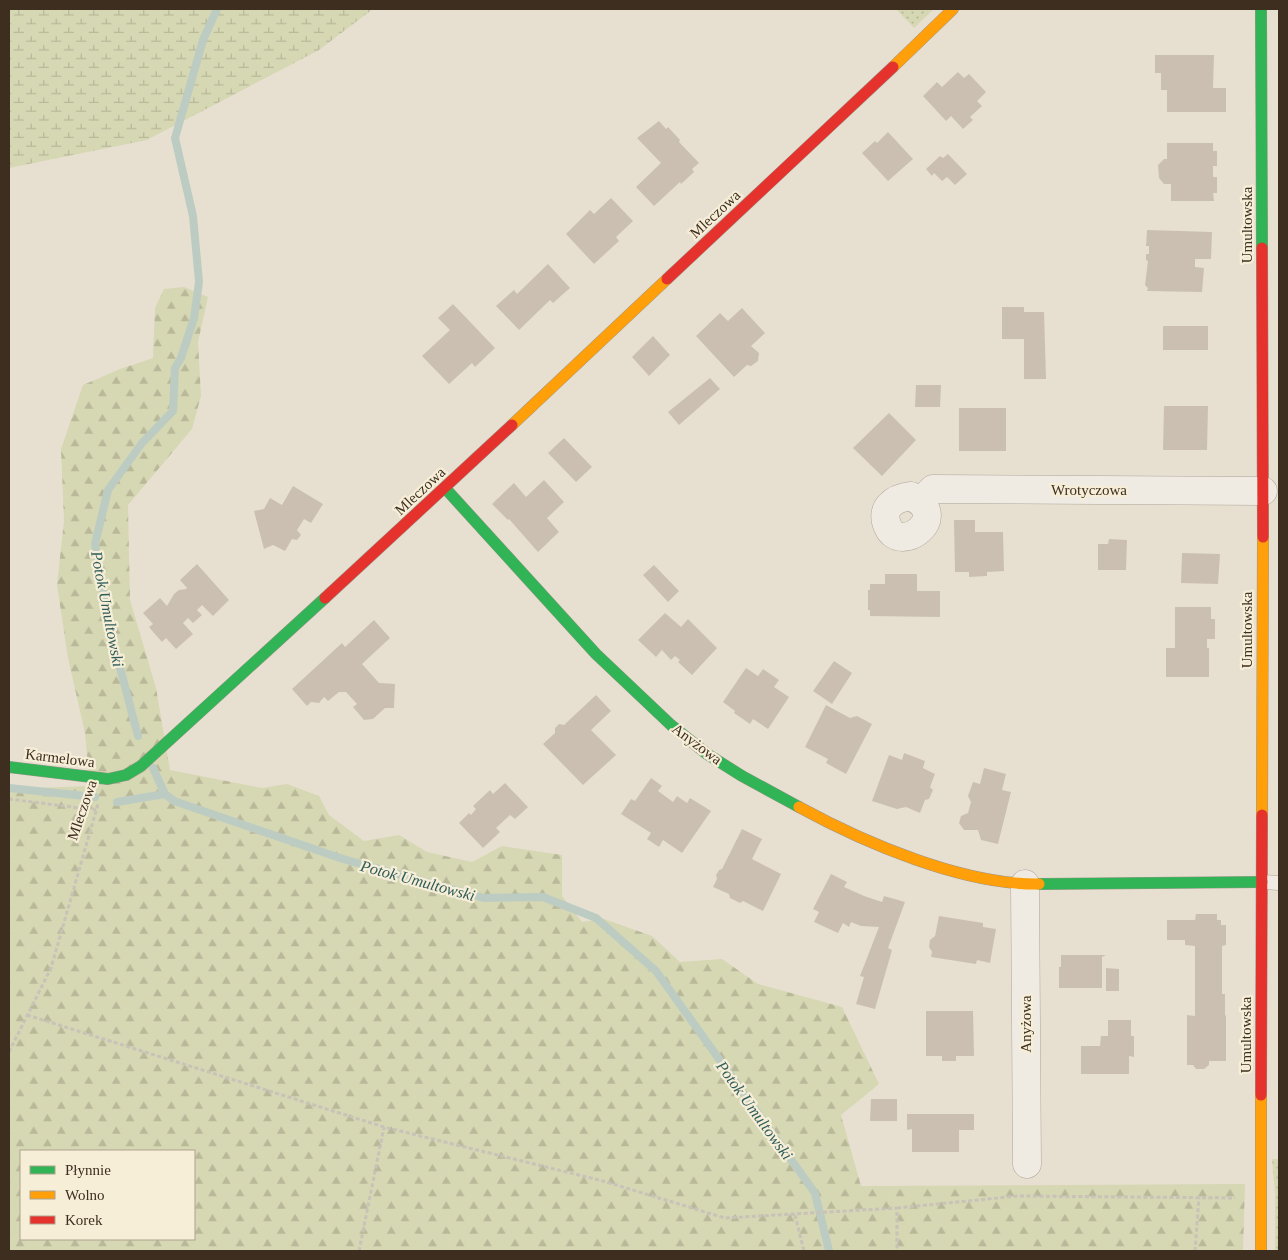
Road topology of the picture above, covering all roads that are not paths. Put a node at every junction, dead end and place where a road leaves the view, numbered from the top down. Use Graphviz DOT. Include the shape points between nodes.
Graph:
graph roads {
  1 [pos="953,9"];
  2 [pos="1261,9"];
  3 [pos="444,488"];
  4 [pos="1263,491"];
  5 [pos="921,501"];
  6 [pos="1271,640"];
  7 [pos="9,767"];
  8 [pos="108,779"];
  9 [pos="1262,882"];
  10 [pos="1279,883"];
  11 [pos="1025,884"];
  12 [pos="1027,1164"];
  13 [pos="1261,1251"];
  1 -- 3 [label="street, Mleczowa"];
  2 -- 4 [label="street, Umultowska"];
  3 -- 8 [label="street, Mleczowa" via="141,766 126,775"];
  3 -- 11 [label="street, Anyżowa" via="596,654 671,726 707,754 830,824 917,860 976,876"];
  4 -- 5 [label="street, Wrotyczowa" via="933,489"];
  4 -- 6 [label="street, Umultowska"];
  6 -- 9 [label="street, Umultowska"];
  7 -- 8 [label="street, Karmelowa"];
  9 -- 10 [label="lane"];
  9 -- 11 [label="street, Anyżowa"];
  9 -- 13 [label="street, Umultowska"];
  11 -- 12 [label="street, Anyżowa"];
}
